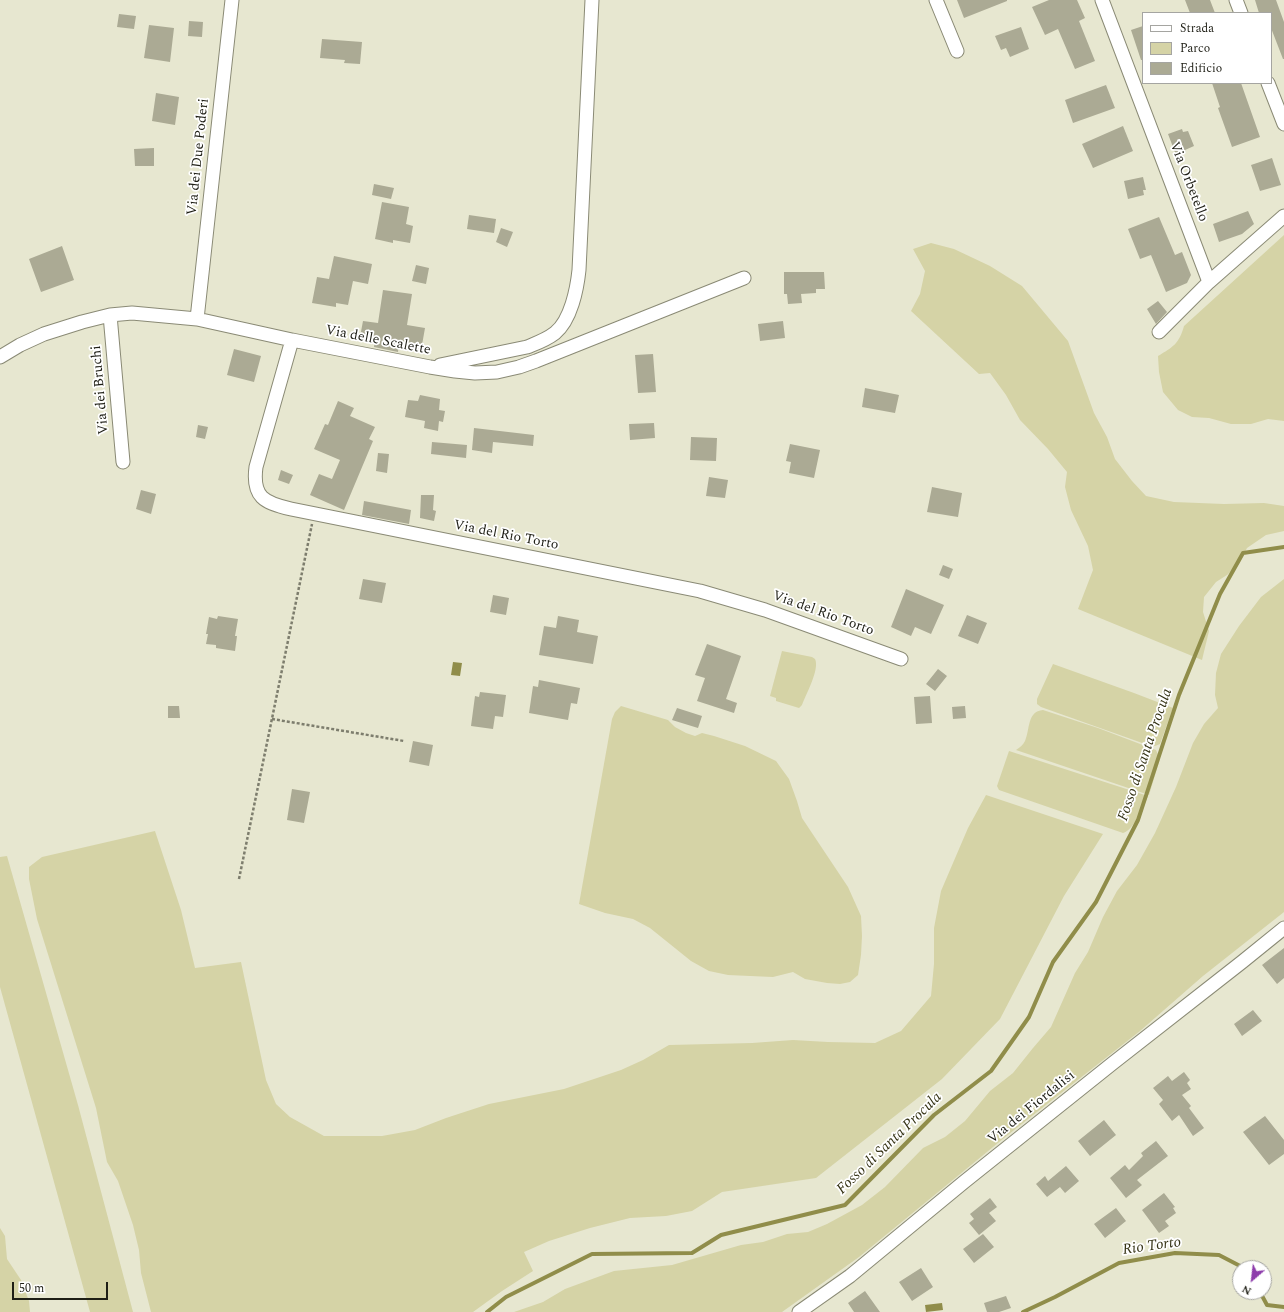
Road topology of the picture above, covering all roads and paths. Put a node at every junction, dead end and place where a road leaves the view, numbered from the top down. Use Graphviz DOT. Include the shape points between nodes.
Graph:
graph roads {
  1 [pos="232,0"];
  2 [pos="592,0"];
  3 [pos="936,0"];
  4 [pos="1102,0"];
  5 [pos="1236,0"];
  6 [pos="1241,12"];
  7 [pos="957,51"];
  8 [pos="1268,84"];
  9 [pos="1284,124"];
  10 [pos="1284,216"];
  11 [pos="744,278"];
  12 [pos="1210,282"];
  13 [pos="110,315"];
  14 [pos="196,318"];
  15 [pos="1159,332"];
  16 [pos="292,340"];
  17 [pos="0,357"];
  18 [pos="430,368"];
  19 [pos="123,462"];
  20 [pos="314,514"];
  21 [pos="901,659"];
  22 [pos="272,719"];
  23 [pos="404,741"];
  24 [pos="239,878"];
  25 [pos="1284,928"];
  26 [pos="799,1312"];
  1 -- 14 [label="street, Via dei Due Poderi"];
  2 -- 18 [label="street" via="579,275 568,315 557,331 538,343"];
  3 -- 7 [label="street"];
  4 -- 12 [label="street, Via Orbetello"];
  5 -- 6 [label="street"];
  8 -- 9 [label="street"];
  10 -- 12 [label="street"];
  11 -- 18 [label="street, Via delle Scalette" via="524,365 482,373"];
  12 -- 15 [label="street"];
  13 -- 14 [label="street, Via delle Scalette" via="132,313"];
  13 -- 17 [label="street, Via delle Scalette" via="44,334"];
  13 -- 19 [label="street, Via dei Bruchi"];
  14 -- 16 [label="street, Via delle Scalette"];
  16 -- 18 [label="street, Via delle Scalette"];
  16 -- 20 [label="street, Via del Rio Torto" via="258,460 255,484 267,502"];
  20 -- 21 [label="street, Via del Rio Torto" via="700,591 764,610"];
  20 -- 22 [label="path"];
  22 -- 23 [label="path"];
  22 -- 24 [label="path"];
  25 -- 26 [label="street, Via dei Fiordalisi" via="850,1276"];
}
